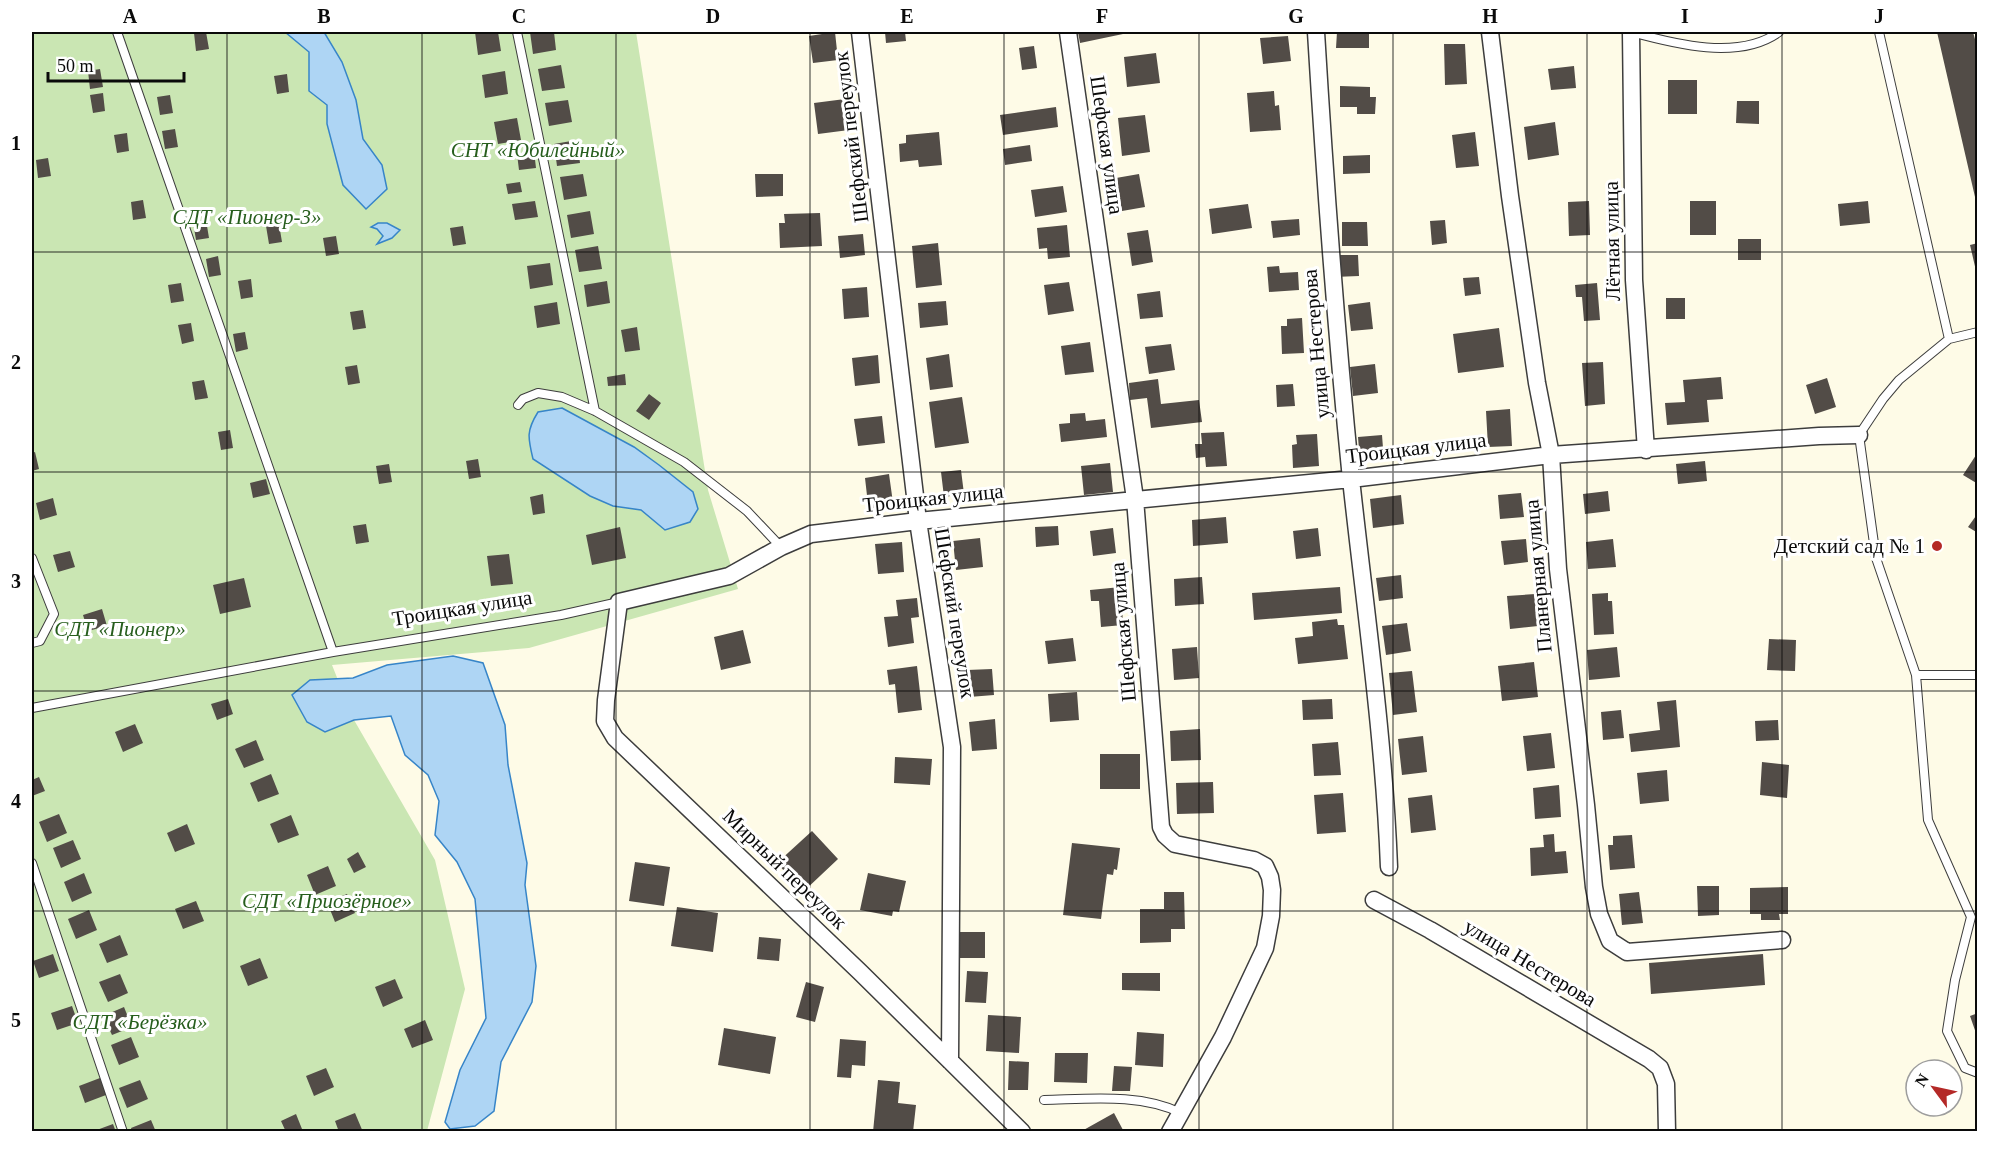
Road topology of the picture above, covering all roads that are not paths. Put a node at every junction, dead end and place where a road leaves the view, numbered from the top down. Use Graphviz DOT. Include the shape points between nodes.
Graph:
graph roads {
  1 [pos="117,32"];
  2 [pos="517,32"];
  3 [pos="860,32"];
  4 [pos="1068,32"];
  5 [pos="1316,32"];
  6 [pos="1490,32"];
  7 [pos="1631,32"];
  8 [pos="1779,32"];
  9 [pos="1879,32"];
  10 [pos="1977,332"];
  11 [pos="1949,339"];
  12 [pos="518,405"];
  13 [pos="595,411"];
  14 [pos="1858,435"];
  15 [pos="1646,450"];
  16 [pos="1551,455"];
  17 [pos="1351,479"];
  18 [pos="1135,499"];
  19 [pos="918,521"];
  20 [pos="781,547"];
  21 [pos="32,558"];
  22 [pos="620,602"];
  23 [pos="32,643"];
  24 [pos="333,652"];
  25 [pos="1916,675"];
  26 [pos="1977,675"];
  27 [pos="32,708"];
  28 [pos="32,863"];
  29 [pos="1389,867"];
  30 [pos="1374,900"];
  31 [pos="1782,940"];
  32 [pos="950,1061"];
  33 [pos="1977,1073"];
  34 [pos="1044,1100"];
  35 [pos="1181,1113"];
  36 [pos="123,1131"];
  37 [pos="1022,1131"];
  38 [pos="1170,1131"];
  39 [pos="1667,1131"];
  1 -- 24 [label="lane"];
  2 -- 13 [label="lane"];
  3 -- 19 [label="street, Шефский переулок"];
  4 -- 18 [label="street, Шефская улица"];
  5 -- 17 [label="street, улица Нестерова" via="1326,213"];
  6 -- 16 [label="street, Планерная улица" via="1537,382"];
  7 -- 8 [label="lane" via="1735,49"];
  7 -- 15 [label="street, Лётная улица" via="1634,280"];
  9 -- 11 [label="lane"];
  10 -- 11 [label="lane"];
  11 -- 14 [label="lane" via="1899,380"];
  12 -- 13 [label="lane" via="538,393 562,397"];
  13 -- 20 [label="lane" via="684,462 747,511"];
  14 -- 15 [label="street, Троицкая улица"];
  14 -- 25 [label="lane" via="1876,558"];
  15 -- 16 [label="street, Троицкая улица"];
  16 -- 17 [label="street, Троицкая улица"];
  16 -- 31 [label="street, Планерная улица" via="1558,569 1594,887 1610,941 1627,952"];
  17 -- 18 [label="street, Троицкая улица"];
  17 -- 29 [label="street, улица Нестерова" via="1374,668"];
  18 -- 19 [label="street, Троицкая улица"];
  18 -- 35 [label="street, Шефская улица" via="1161,827 1175,844 1254,860 1265,866 1272,890 1265,948"];
  19 -- 20 [label="street, Троицкая улица" via="811,534"];
  19 -- 32 [label="street, Шефский переулок" via="952,747"];
  20 -- 22 [label="street, Троицкая улица" via="729,576"];
  21 -- 23 [label="lane" via="54,614 40,641"];
  22 -- 24 [label="lane, Троицкая улица"];
  22 -- 32 [label="street, Мирный переулок" via="605,721 615,738"];
  24 -- 27 [label="lane, Троицкая улица"];
  25 -- 26 [label="lane"];
  25 -- 33 [label="lane" via="1928,820 1971,917 1947,1031 1965,1068"];
  28 -- 36 [label="lane"];
  30 -- 39 [label="street, улица Нестерова" via="1649,1059 1660,1068 1666,1084"];
  32 -- 37 [label="street, Мирный переулок"];
  34 -- 35 [label="lane" via="1127,1100 1161,1105"];
  35 -- 38 [label="street, Шефская улица"];
}
